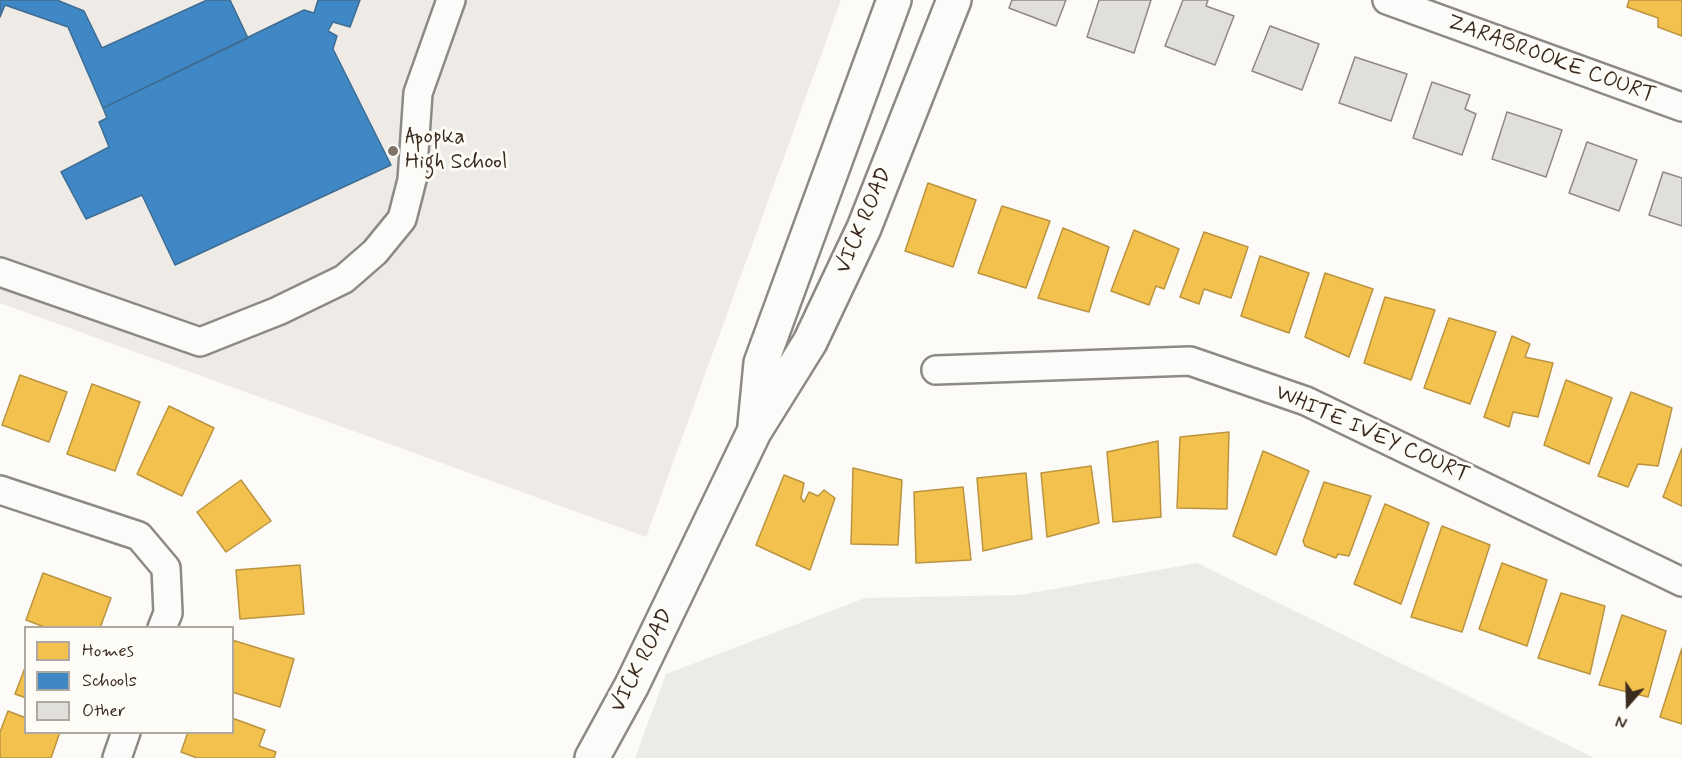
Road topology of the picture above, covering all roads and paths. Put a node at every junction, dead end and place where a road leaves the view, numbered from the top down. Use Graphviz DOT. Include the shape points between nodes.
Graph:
graph roads {
  1 [pos="451,0"];
  2 [pos="894,0"];
  3 [pos="954,0"];
  4 [pos="1387,0"];
  5 [pos="1682,107"];
  6 [pos="0,272"];
  7 [pos="936,370"];
  8 [pos="754,432"];
  9 [pos="0,490"];
  10 [pos="1682,582"];
  11 [pos="162,626"];
  12 [pos="125,734"];
  13 [pos="117,758"];
  14 [pos="592,758"];
  1 -- 6 [label="street" via="418,93 412,180 402,219 375,252 344,279 200,342"];
  2 -- 8 [label="street, VICK ROAD" via="761,363"];
  3 -- 8 [label="street, VICK ROAD" via="864,228 810,342"];
  4 -- 5 [label="street, ZARABROOKE COURT"];
  7 -- 10 [label="street, WHITE IVEY COURT" via="1190,361 1306,401"];
  8 -- 14 [label="street, VICK ROAD" via="632,685"];
  9 -- 11 [label="street" via="139,536 166,568 168,612"];
  12 -- 13 [label="street"];
}
